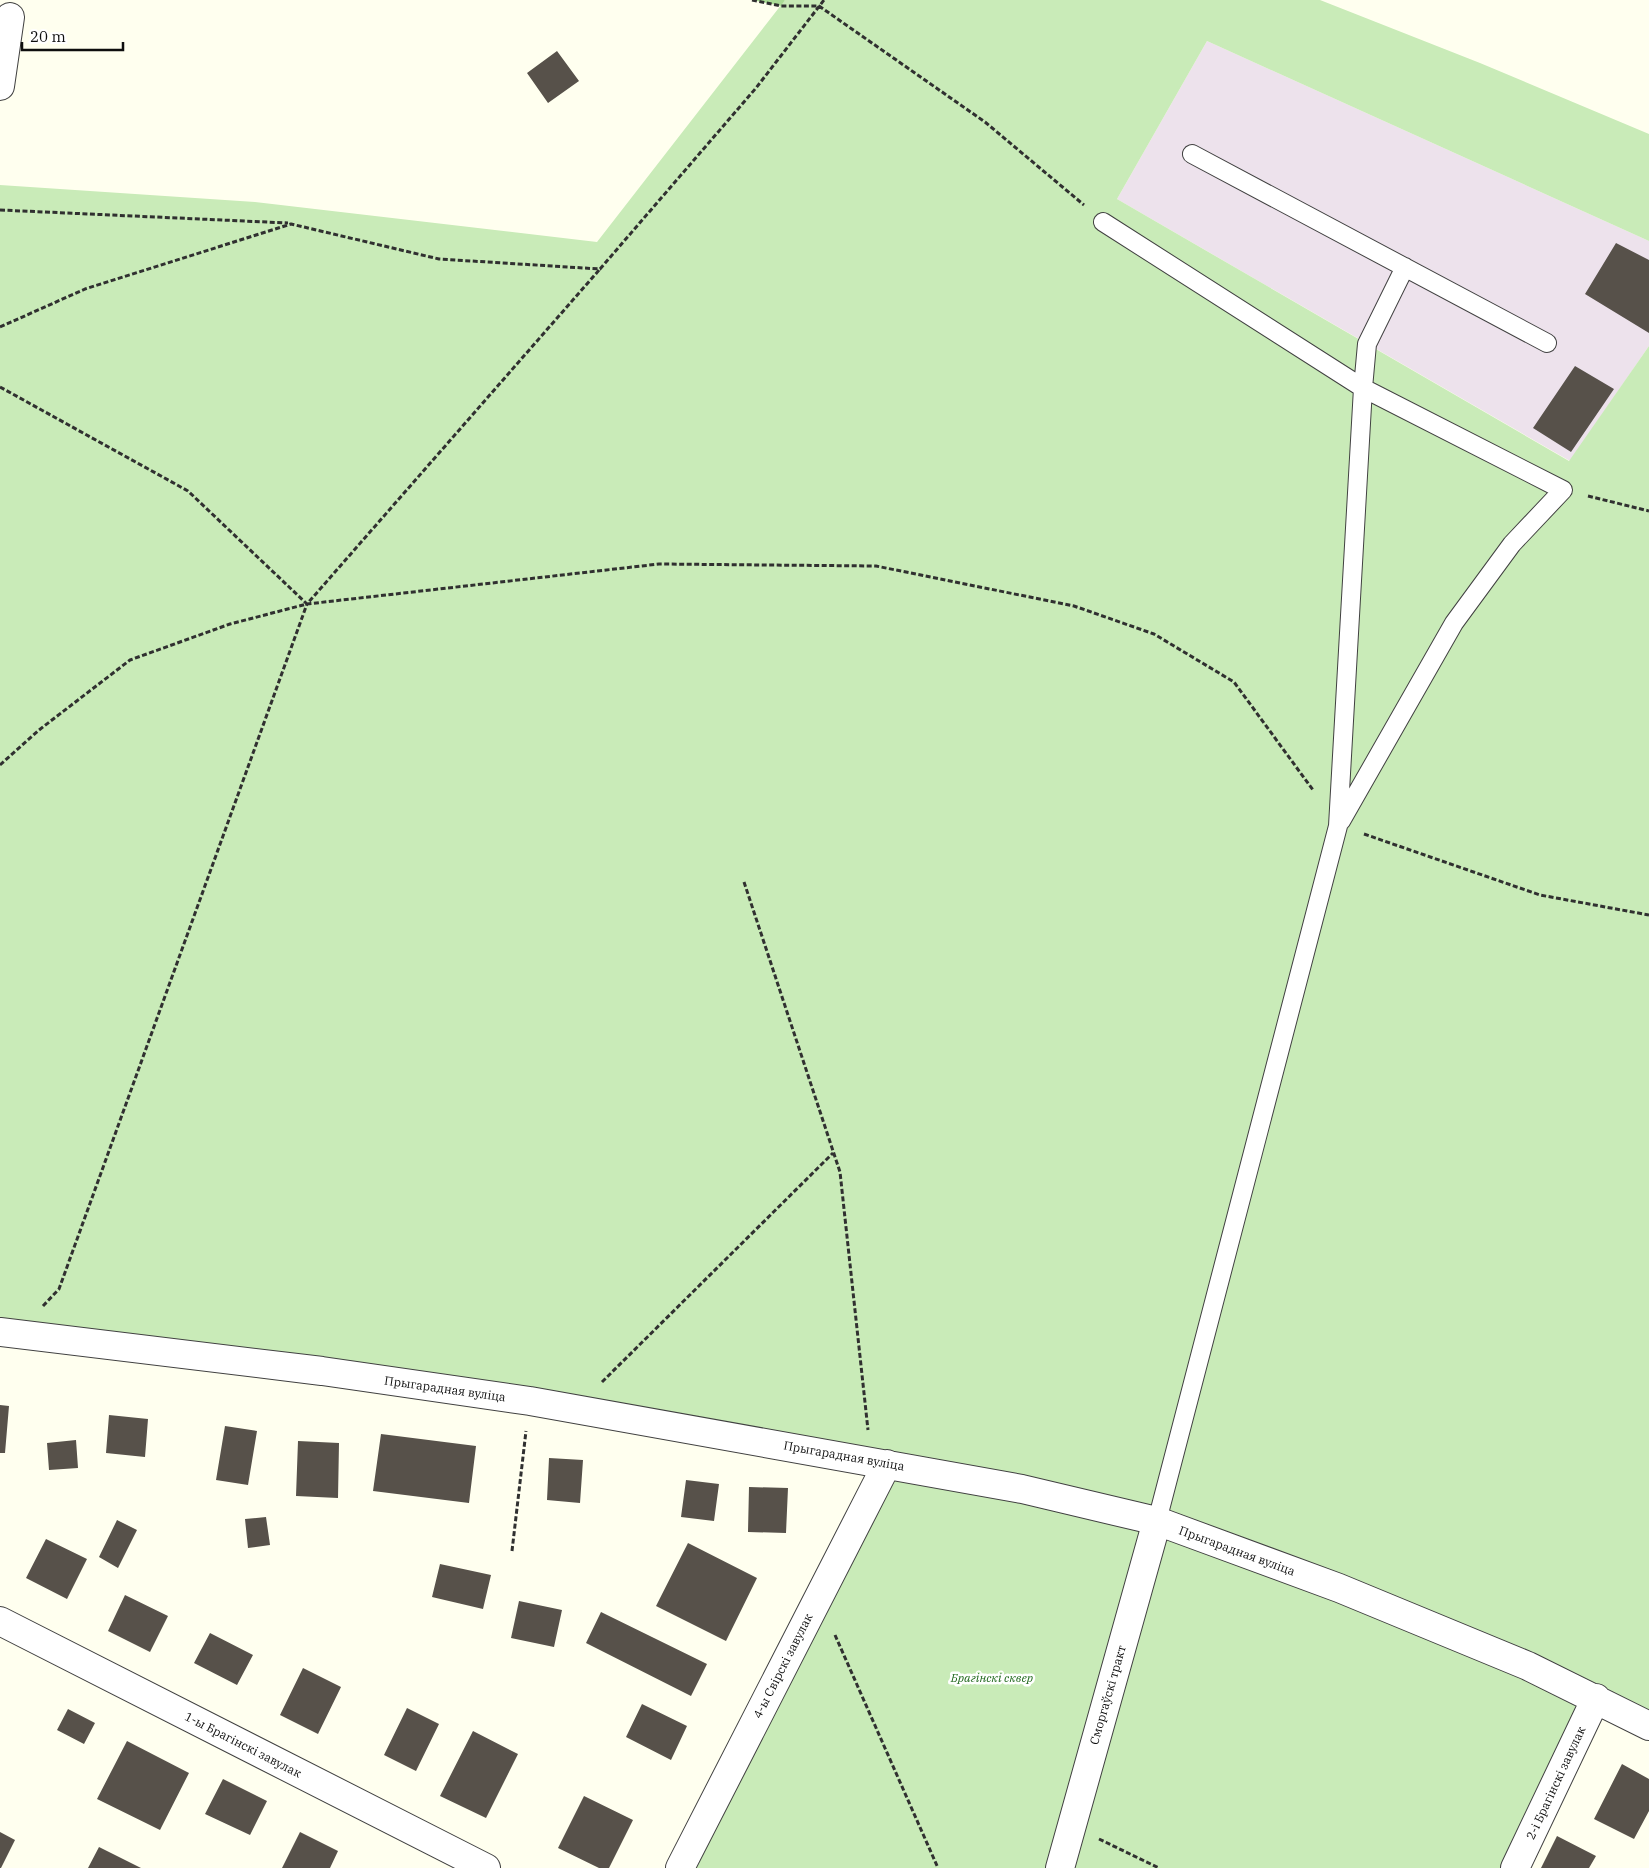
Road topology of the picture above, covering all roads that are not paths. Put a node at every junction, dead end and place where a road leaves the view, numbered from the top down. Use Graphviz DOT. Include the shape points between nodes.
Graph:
graph roads {
  1 [pos="10,17"];
  2 [pos="0,86"];
  3 [pos="1192,154"];
  4 [pos="1103,222"];
  5 [pos="1405,268"];
  6 [pos="1547,343"];
  7 [pos="1363,388"];
  8 [pos="1338,826"];
  9 [pos="9,1333"];
  10 [pos="879,1462"];
  11 [pos="1157,1521"];
  12 [pos="0,1621"];
  13 [pos="1596,1698"];
  14 [pos="1649,1726"];
  15 [pos="486,1868"];
  16 [pos="680,1868"];
  17 [pos="1060,1868"];
  18 [pos="1515,1868"];
  1 -- 2 [label="street"];
  3 -- 5 [label="lane"];
  4 -- 7 [label="lane"];
  5 -- 6 [label="lane"];
  5 -- 7 [label="lane" via="1367,344"];
  7 -- 8 [label="lane"];
  7 -- 8 [label="lane" via="1563,490 1512,544 1454,623"];
  8 -- 11 [label="lane"];
  9 -- 10 [label="street, Прыгарадная вуліца" via="322,1371 530,1401"];
  10 -- 11 [label="street, Прыгарадная вуліца" via="1022,1489"];
  10 -- 16 [label="street, 4-ы Свірскі завулак" via="818,1598"];
  11 -- 13 [label="street, Прыгарадная вуліца" via="1339,1588 1528,1666"];
  11 -- 17 [label="street, Сморгаўскі тракт"];
  12 -- 15 [label="street, 1-ы Брагінскі завулак"];
  13 -- 14 [label="street, Прыгарадная вуліца"];
  13 -- 18 [label="street, 2-і Брагінскі завулак"];
}
